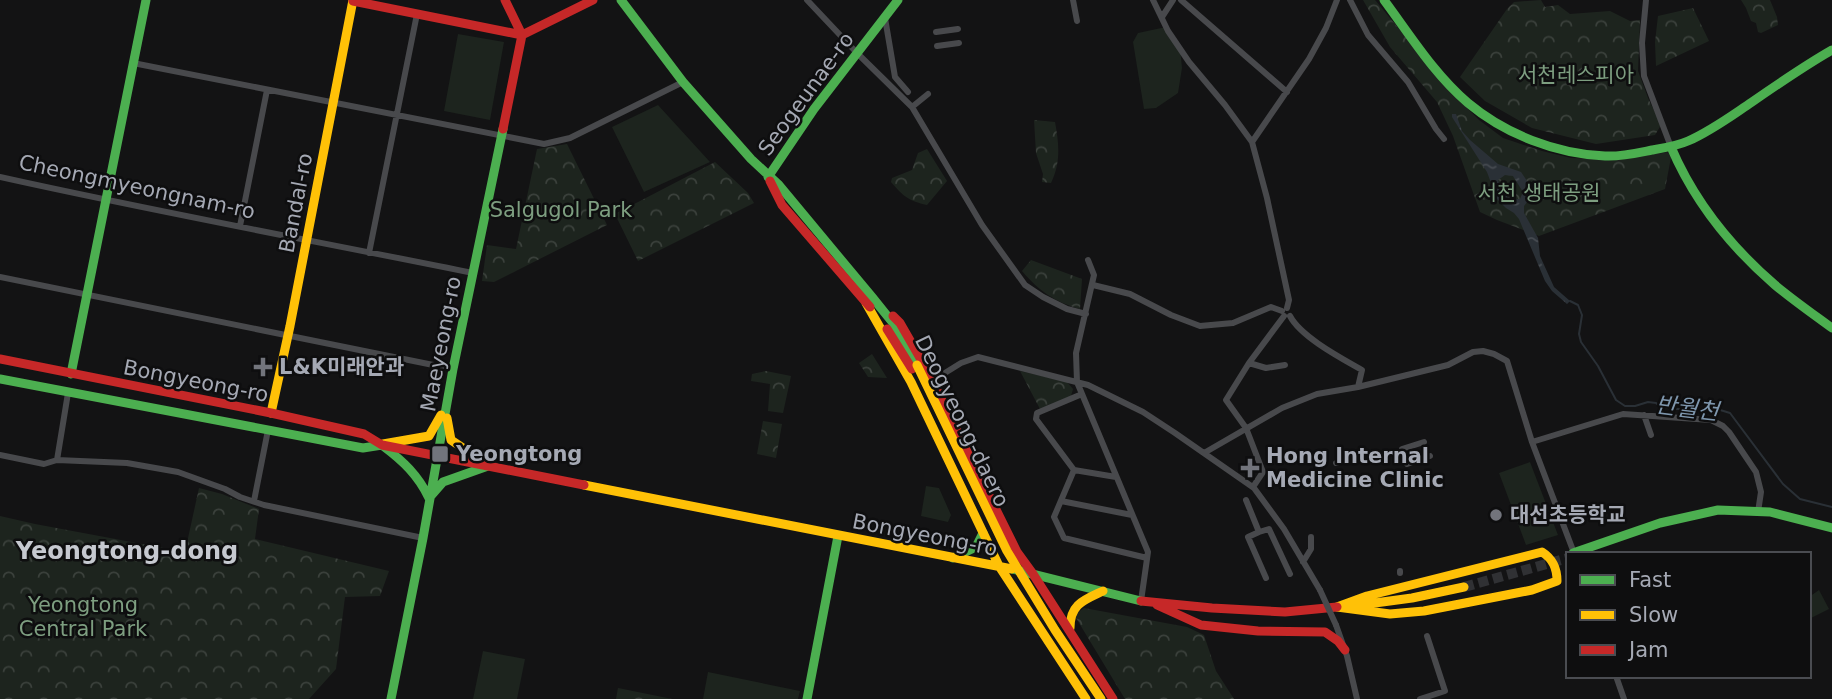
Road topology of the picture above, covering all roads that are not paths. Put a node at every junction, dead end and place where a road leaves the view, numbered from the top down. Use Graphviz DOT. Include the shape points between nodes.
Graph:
graph roads {
  1 [pos="145,0"];
  2 [pos="353,0"];
  3 [pos="505,0"];
  4 [pos="593,0"];
  5 [pos="621,0"];
  6 [pos="807,0"];
  7 [pos="898,0"];
  8 [pos="1073,0"];
  9 [pos="1153,0"];
  10 [pos="1173,0"];
  11 [pos="1181,0"];
  12 [pos="1337,0"];
  13 [pos="1350,0"];
  14 [pos="1384,0"];
  15 [pos="1646,0"];
  16 [pos="417,14"];
  17 [pos="1161,17"];
  18 [pos="885,18"];
  19 [pos="1077,21"];
  20 [pos="958,29"];
  21 [pos="936,32"];
  22 [pos="522,35"];
  23 [pos="960,43"];
  24 [pos="937,46"];
  25 [pos="1832,50"];
  26 [pos="856,53"];
  27 [pos="133,63"];
  28 [pos="683,82"];
  29 [pos="895,85"];
  30 [pos="267,90"];
  31 [pos="1287,92"];
  32 [pos="928,94"];
  33 [pos="333,103"];
  34 [pos="912,107"];
  35 [pos="397,115"];
  36 [pos="501,135"];
  37 [pos="1444,139"];
  38 [pos="1252,142"];
  39 [pos="1671,147"];
  40 [pos="0,177"];
  41 [pos="768,177"];
  42 [pos="107,200"];
  43 [pos="240,226"];
  44 [pos="307,240"];
  45 [pos="369,253"];
  46 [pos="1088,260"];
  47 [pos="473,272"];
  48 [pos="0,277"];
  49 [pos="1093,285"];
  50 [pos="87,296"];
  51 [pos="869,300"];
  52 [pos="1286,313"];
  53 [pos="1086,314"];
  54 [pos="1832,328"];
  55 [pos="288,335"];
  56 [pos="0,359"];
  57 [pos="1249,363"];
  58 [pos="1285,365"];
  59 [pos="914,367"];
  60 [pos="453,369"];
  61 [pos="71,374"];
  62 [pos="0,379"];
  63 [pos="933,381"];
  64 [pos="1077,382"];
  65 [pos="1358,387"];
  66 [pos="68,393"];
  67 [pos="1082,394"];
  68 [pos="446,407"];
  69 [pos="271,413"];
  70 [pos="1644,415"];
  71 [pos="1246,428"];
  72 [pos="268,430"];
  73 [pos="1651,435"];
  74 [pos="1424,442"];
  75 [pos="1532,442"];
  76 [pos="382,444"];
  77 [pos="1402,449"];
  78 [pos="1204,453"];
  79 [pos="0,455"];
  80 [pos="436,456"];
  81 [pos="1359,456"];
  82 [pos="1430,456"];
  83 [pos="57,460"];
  84 [pos="1336,463"];
  85 [pos="1407,464"];
  86 [pos="489,466"];
  87 [pos="1074,470"];
  88 [pos="1116,477"];
  89 [pos="1253,487"];
  90 [pos="429,498"];
  91 [pos="1247,500"];
  92 [pos="254,501"];
  93 [pos="1061,501"];
  94 [pos="1758,512"];
  95 [pos="1132,515"];
  96 [pos="1832,528"];
  97 [pos="1259,532"];
  98 [pos="983,533"];
  99 [pos="838,536"];
  100 [pos="1311,537"];
  101 [pos="423,538"];
  102 [pos="1574,552"];
  103 [pos="1577,552"];
  104 [pos="953,558"];
  105 [pos="1147,558"];
  106 [pos="1303,562"];
  107 [pos="999,566"];
  108 [pos="1033,574"];
  109 [pos="1290,575"];
  110 [pos="1266,578"];
  111 [pos="1464,587"];
  112 [pos="1103,591"];
  113 [pos="1144,601"];
  114 [pos="1337,607"];
  115 [pos="1070,630"];
  116 [pos="1427,636"];
  117 [pos="1345,650"];
  118 [pos="1617,678"];
  119 [pos="391,699"];
  120 [pos="807,699"];
  121 [pos="1086,699"];
  122 [pos="1094,699"];
  123 [pos="1101,699"];
  124 [pos="1113,699"];
  125 [pos="1357,699"];
  126 [pos="1420,699"];
  127 [pos="1623,699"];
  1 -- 27 [label="main road"];
  2 -- 16 [label="main road"];
  2 -- 33 [label="main road, Bandal-ro"];
  3 -- 22 [label="main road"];
  4 -- 22 [label="main road"];
  5 -- 28 [label="main road, Deogyeong-daero"];
  6 -- 26 [label="street"];
  7 -- 18 [label="main road, Seogeunae-ro"];
  8 -- 19 [label="street"];
  9 -- 17 [label="street"];
  10 -- 17 [label="street"];
  11 -- 31 [label="street"];
  12 -- 31 [label="street" via="1321,38"];
  13 -- 37 [label="street" via="1368,35 1408,82"];
  14 -- 39 [label="main road" via="1455,90 1512,131 1566,150 1605,156"];
  15 -- 39 [label="street" via="1643,76"];
  16 -- 22 [label="main road"];
  16 -- 35 [label="street"];
  17 -- 38 [label="street" via="1189,62"];
  18 -- 26 [label="main road, Seogeunae-ro"];
  18 -- 29 [label="street"];
  20 -- 21 [label="street"];
  22 -- 36 [label="main road, Maeyeong-ro"];
  23 -- 24 [label="street"];
  25 -- 39 [label="main road" via="1719,125"];
  26 -- 29 [label="street"];
  26 -- 41 [label="main road, Seogeunae-ro"];
  27 -- 30 [label="street"];
  27 -- 42 [label="main road"];
  28 -- 36 [label="street" via="564,141 544,144"];
  28 -- 41 [label="main road, Deogyeong-daero"];
  29 -- 34 [label="street" via="908,93"];
  30 -- 33 [label="street"];
  30 -- 43 [label="street"];
  31 -- 38 [label="street"];
  32 -- 34 [label="street"];
  33 -- 35 [label="street"];
  33 -- 44 [label="main road, Bandal-ro"];
  34 -- 53 [label="street" via="982,225 1025,285 1067,309"];
  35 -- 36 [label="street"];
  35 -- 45 [label="street"];
  36 -- 47 [label="main road, Maeyeong-ro"];
  38 -- 52 [label="street" via="1289,300"];
  39 -- 54 [label="main road" via="1709,216 1775,285"];
  40 -- 42 [label="street, Cheongmyeongnam-ro"];
  41 -- 51 [label="main road, Deogyeong-daero"];
  42 -- 43 [label="street, Cheongmyeongnam-ro"];
  42 -- 50 [label="main road"];
  43 -- 44 [label="street, Cheongmyeongnam-ro"];
  44 -- 45 [label="street, Cheongmyeongnam-ro"];
  44 -- 55 [label="main road, Bandal-ro"];
  45 -- 47 [label="street, Cheongmyeongnam-ro"];
  46 -- 49 [label="street"];
  47 -- 60 [label="main road, Maeyeong-ro"];
  48 -- 50 [label="street"];
  49 -- 52 [label="street" via="1130,294 1200,326 1233,323 1271,307"];
  49 -- 53 [label="street"];
  50 -- 55 [label="street"];
  50 -- 61 [label="main road"];
  51 -- 59 [label="main road, Deogyeong-daero" via="893,323"];
  51 -- 63 [label="main road" via="900,323"];
  51 -- 98 [label="main road"];
  52 -- 57 [label="street"];
  52 -- 65 [label="street" via="1298,329 1362,370"];
  53 -- 64 [label="street" via="1076,353"];
  55 -- 60 [label="street"];
  55 -- 69 [label="main road, Bandal-ro"];
  56 -- 61 [label="main road, Bongyeong-ro"];
  57 -- 58 [label="street" via="1266,368"];
  57 -- 71 [label="street" via="1227,400"];
  59 -- 122 [label="main road, Deogyeong-daero, bridge" via="1003,556"];
  59 -- 123 [label="main road, Deogyeong-daero, bridge" via="1007,551"];
  60 -- 68 [label="main road, Maeyeong-ro"];
  61 -- 69 [label="main road, Bongyeong-ro"];
  62 -- 66 [label="main road, Bongyeong-ro"];
  63 -- 64 [label="street" via="978,357"];
  63 -- 108 [label="main road" via="1017,552"];
  64 -- 67 [label="street"];
  64 -- 78 [label="street" via="1143,412"];
  65 -- 71 [label="street" via="1317,394"];
  65 -- 75 [label="street" via="1448,365 1473,352 1494,354 1507,361"];
  66 -- 72 [label="main road, Bongyeong-ro"];
  66 -- 83 [label="street"];
  67 -- 87 [label="street" via="1037,413 1036,419"];
  67 -- 88 [label="street"];
  68 -- 76 [label="main road" via="429,436"];
  68 -- 80 [label="main road, Maeyeong-ro"];
  68 -- 86 [label="main road" via="451,440"];
  69 -- 76 [label="main road, Bongyeong-ro" via="364,434"];
  70 -- 73 [label="street"];
  70 -- 75 [label="street" via="1623,414"];
  70 -- 94 [label="street" via="1711,420 1723,426 1756,472 1761,492"];
  71 -- 78 [label="street"];
  71 -- 89 [label="street" via="1263,472"];
  72 -- 76 [label="main road, Bongyeong-ro" via="363,448"];
  72 -- 92 [label="street"];
  74 -- 77 [label="street"];
  75 -- 102 [label="street"];
  76 -- 80 [label="main road, Bongyeong-ro"];
  76 -- 90 [label="main road" via="409,466"];
  78 -- 89 [label="street"];
  79 -- 83 [label="street" via="44,464"];
  80 -- 86 [label="main road, Bongyeong-ro"];
  80 -- 90 [label="main road, Maeyeong-ro"];
  81 -- 84 [label="street"];
  82 -- 85 [label="street"];
  83 -- 92 [label="street" via="127,463 178,472"];
  86 -- 90 [label="main road" via="443,482"];
  86 -- 99 [label="main road, Bongyeong-ro"];
  87 -- 88 [label="street"];
  87 -- 93 [label="street"];
  88 -- 95 [label="street"];
  89 -- 106 [label="street"];
  90 -- 101 [label="main road, Maeyeong-ro"];
  91 -- 97 [label="street"];
  92 -- 101 [label="street"];
  93 -- 95 [label="street"];
  93 -- 105 [label="street" via="1054,517 1064,538"];
  94 -- 96 [label="main road"];
  94 -- 103 [label="main road" via="1718,510 1660,523"];
  95 -- 105 [label="street"];
  97 -- 109 [label="street" via="1269,529"];
  97 -- 110 [label="street" via="1248,537"];
  98 -- 104 [label="main road" via="980,544"];
  98 -- 107 [label="main road"];
  99 -- 104 [label="main road, Bongyeong-ro"];
  99 -- 120 [label="main road"];
  100 -- 106 [label="street" via="1311,549"];
  101 -- 119 [label="main road, Maeyeong-ro"];
  104 -- 107 [label="main road, Bongyeong-ro"];
  105 -- 113 [label="street"];
  106 -- 117 [label="street, bridge"];
  107 -- 108 [label="main road, Bongyeong-ro"];
  107 -- 121 [label="main road"];
  108 -- 112 [label="main road, Bongyeong-ro"];
  108 -- 115 [label="main road"];
  111 -- 114 [label="main road, Bongyeong-ro" via="1397,602"];
  112 -- 113 [label="main road, Bongyeong-ro"];
  112 -- 115 [label="main road" via="1075,607 1069,618"];
  113 -- 114 [label="main road, Bongyeong-ro" via="1285,612"];
  113 -- 117 [label="main road" via="1201,625 1325,632"];
  114 -- 114 [label="main road" via="1390,614 1424,611 1532,590 1557,581 1558,574 1542,551"];
  115 -- 124 [label="main road"];
  116 -- 126 [label="street" via="1445,691"];
  117 -- 125 [label="street"];
  118 -- 127 [label="street"];
}
